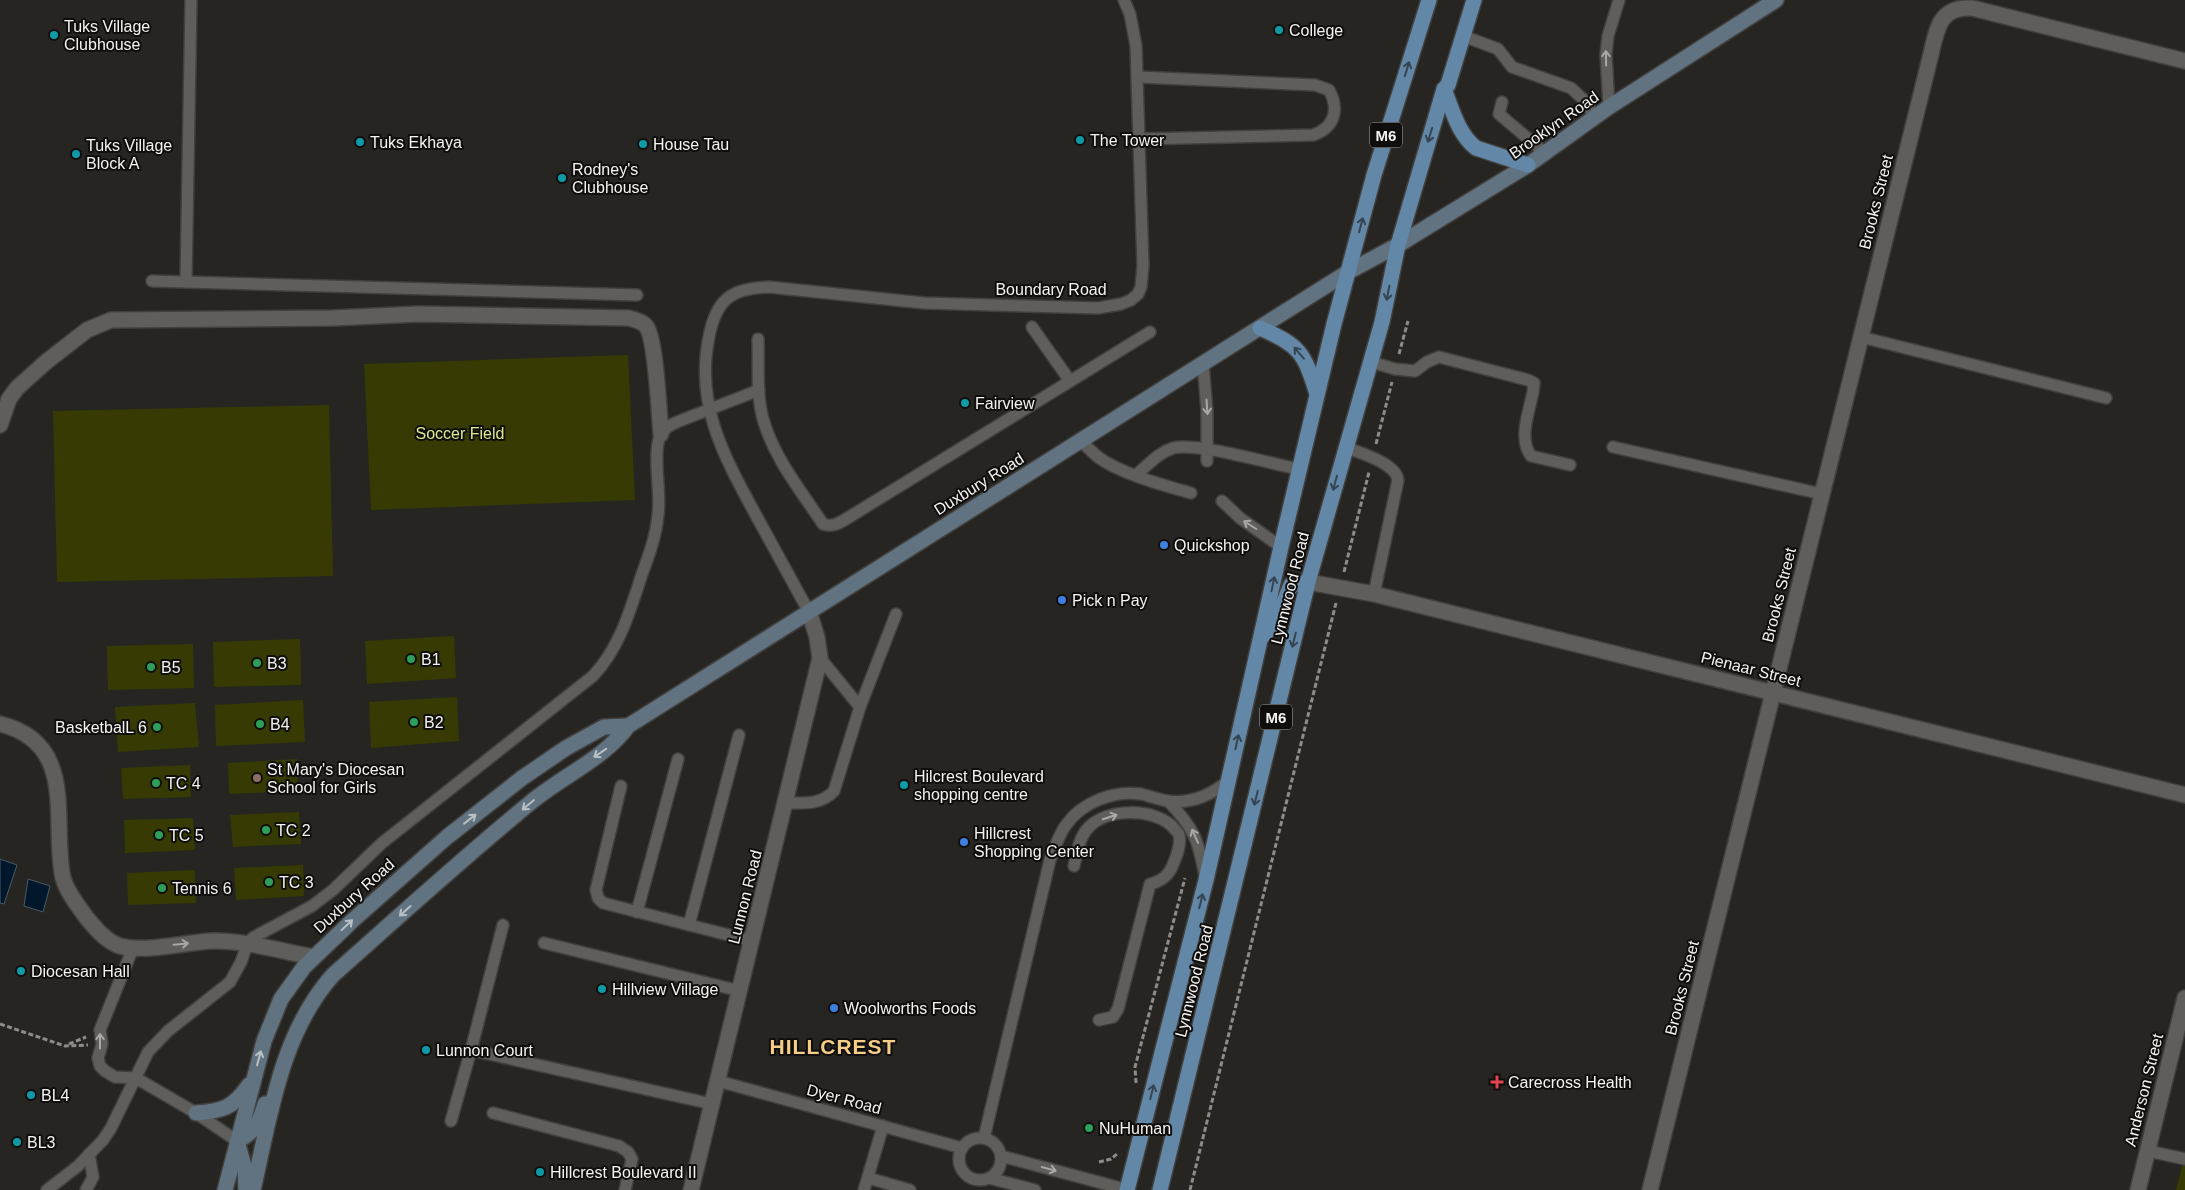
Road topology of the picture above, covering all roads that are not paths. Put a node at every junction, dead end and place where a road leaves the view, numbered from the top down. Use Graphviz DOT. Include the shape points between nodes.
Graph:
graph roads {
  1 [pos="191,0"];
  2 [pos="1124,0"];
  3 [pos="1429,0"];
  4 [pos="1474,0"];
  5 [pos="1619,0"];
  6 [pos="1776,0"];
  7 [pos="1463,36"];
  8 [pos="2185,61"];
  9 [pos="1138,77"];
  10 [pos="1444,89"];
  11 [pos="1502,102"];
  12 [pos="1610,107"];
  13 [pos="1595,118"];
  14 [pos="1140,139"];
  15 [pos="1545,153"];
  16 [pos="1528,165"];
  17 [pos="1398,245"];
  18 [pos="1348,272"];
  19 [pos="152,280"];
  20 [pos="186,282"];
  21 [pos="637,295"];
  22 [pos="1032,327"];
  23 [pos="1260,328"];
  24 [pos="1150,332"];
  25 [pos="1861,337"];
  26 [pos="758,339"];
  27 [pos="1370,362"];
  28 [pos="1203,364"];
  29 [pos="1070,381"];
  30 [pos="759,390"];
  31 [pos="1317,395"];
  32 [pos="2106,398"];
  33 [pos="709,410"];
  34 [pos="0,425"];
  35 [pos="661,434"];
  36 [pos="1081,441"];
  37 [pos="1345,447"];
  38 [pos="1613,447"];
  39 [pos="1207,455"];
  40 [pos="1570,465"];
  41 [pos="1299,469"];
  42 [pos="1136,475"];
  43 [pos="1191,493"];
  44 [pos="1822,494"];
  45 [pos="1222,502"];
  46 [pos="1281,547"];
  47 [pos="1308,582"];
  48 [pos="1374,594"];
  49 [pos="809,612"];
  50 [pos="896,614"];
  51 [pos="1262,637"];
  52 [pos="820,658"];
  53 [pos="1773,693"];
  54 [pos="860,707"];
  55 [pos="0,724"];
  56 [pos="628,726"];
  57 [pos="739,735"];
  58 [pos="678,759"];
  59 [pos="1228,781"];
  60 [pos="621,786"];
  61 [pos="2185,795"];
  62 [pos="1168,801"];
  63 [pos="786,803"];
  64 [pos="1074,866"];
  65 [pos="1206,880"];
  66 [pos="637,912"];
  67 [pos="503,924"];
  68 [pos="689,925"];
  69 [pos="752,941"];
  70 [pos="544,943"];
  71 [pos="247,944"];
  72 [pos="133,948"];
  73 [pos="313,957"];
  74 [pos="740,991"];
  75 [pos="2185,998"];
  76 [pos="1099,1020"];
  77 [pos="291,1044"];
  78 [pos="471,1050"];
  79 [pos="136,1078"];
  80 [pos="254,1080"];
  81 [pos="718,1081"];
  82 [pos="712,1104"];
  83 [pos="196,1113"];
  84 [pos="493,1113"];
  85 [pos="451,1121"];
  86 [pos="883,1126"];
  87 [pos="984,1138"];
  88 [pos="237,1141"];
  89 [pos="962,1148"];
  90 [pos="2148,1151"];
  91 [pos="89,1154"];
  92 [pos="1001,1156"];
  93 [pos="2185,1159"];
  94 [pos="868,1178"];
  95 [pos="982,1183"];
  96 [pos="47,1190"];
  97 [pos="86,1190"];
  98 [pos="225,1190"];
  99 [pos="246,1190"];
  100 [pos="253,1190"];
  101 [pos="624,1190"];
  102 [pos="691,1190"];
  103 [pos="864,1190"];
  104 [pos="910,1190"];
  105 [pos="1035,1190"];
  106 [pos="1127,1190"];
  107 [pos="1160,1190"];
  108 [pos="1650,1190"];
  109 [pos="2138,1190"];
  1 -- 20 [label="lane"];
  2 -- 9 [label="lane, Boundary Road" via="1134,29"];
  18 -- 3 [label="main road, Lynnwood Road / M6, one-way" via="1374,175"];
  4 -- 7 [label="main road, Lynnwood Road / M6"];
  12 -- 5 [label="lane, one-way" via="1606,54"];
  6 -- 12 [label="main road, Brooklyn Road"];
  7 -- 10 [label="main road, Lynnwood Road / M6"];
  7 -- 13 [label="lane" via="1498,48 1512,69 1571,88 1586,102"];
  8 -- 25 [label="street, Brooks Street" via="1972,8 1949,12 1940,22 1935,36"];
  9 -- 14 [label="lane, Boundary Road"];
  9 -- 14 [label="lane" via="1322,86 1334,99 1331,124 1324,131 1312,135"];
  10 -- 16 [label="main road" via="1469,142 1476,148"];
  10 -- 17 [label="main road, Lynnwood Road / M6, one-way"];
  11 -- 15 [label="lane" via="1499,114"];
  12 -- 13 [label="main road, Brooklyn Road"];
  13 -- 15 [label="main road, Brooklyn Road"];
  14 -- 33 [label="lane, Boundary Road" via="1143,266 1141,287 1130,300 1098,308 962,305 754,288 730,296 720,304 713,317 705,350"];
  15 -- 16 [label="main road, Brooklyn Road"];
  16 -- 17 [label="main road, Brooklyn Road"];
  17 -- 18 [label="main road, Brooklyn Road"];
  17 -- 27 [label="main road, Lynnwood Road / M6, one-way"];
  18 -- 23 [label="main road, Duxbury Road"];
  18 -- 31 [label="main road, Lynnwood Road / M6"];
  19 -- 20 [label="lane"];
  20 -- 21 [label="lane"];
  22 -- 29 [label="lane"];
  23 -- 28 [label="main road, Duxbury Road"];
  31 -- 23 [label="main road, one-way" via="1308,363 1299,351 1281,337"];
  24 -- 29 [label="lane"];
  25 -- 32 [label="lane"];
  25 -- 44 [label="street, Brooks Street"];
  26 -- 30 [label="lane"];
  27 -- 37 [label="main road, Lynnwood Road / M6"];
  27 -- 40 [label="lane" via="1415,372 1439,357 1534,383 1525,449 1531,456"];
  28 -- 36 [label="main road, Duxbury Road"];
  28 -- 39 [label="lane, one-way"];
  29 -- 30 [label="lane" via="836,525 828,526 823,524 773,447 762,418"];
  30 -- 33 [label="lane"];
  31 -- 41 [label="main road, Lynnwood Road / M6"];
  33 -- 35 [label="lane" via="668,426"];
  33 -- 49 [label="lane, Boundary Road" via="725,459"];
  34 -- 35 [label="street" via="9,399 17,388 87,330 111,320 419,314 629,318 640,321 649,332 653,351"];
  35 -- 71 [label="lane" via="655,536 629,614 606,662 593,676 382,843 312,906 254,937"];
  36 -- 42 [label="lane" via="1098,457"];
  36 -- 49 [label="main road, Duxbury Road"];
  37 -- 47 [label="main road, Lynnwood Road / M6, one-way"];
  37 -- 48 [label="lane" via="1386,465 1397,474"];
  38 -- 44 [label="lane"];
  39 -- 41 [label="lane"];
  39 -- 42 [label="lane" via="1191,447 1172,449 1157,455"];
  41 -- 46 [label="main road, Lynnwood Road / M6"];
  42 -- 43 [label="lane"];
  44 -- 53 [label="street, Brooks Street"];
  46 -- 45 [label="lane, one-way"];
  51 -- 46 [label="main road, Lynnwood Road / M6, one-way"];
  47 -- 48 [label="street, Pienaar Street"];
  47 -- 51 [label="main road" via="1291,585 1275,622"];
  47 -- 107 [label="main road, Lynnwood Road / M6, one-way"];
  48 -- 53 [label="street, Pienaar Street"];
  49 -- 52 [label="street, Lunnon Road"];
  49 -- 56 [label="main road, Duxbury Road"];
  50 -- 54 [label="lane"];
  59 -- 51 [label="main road, Lynnwood Road / M6, one-way"];
  52 -- 54 [label="lane"];
  52 -- 63 [label="street, Lunnon Road"];
  53 -- 61 [label="street, Pienaar Street"];
  53 -- 108 [label="street, Brooks Street"];
  54 -- 63 [label="lane" via="834,791 827,799 816,802"];
  55 -- 72 [label="street" via="35,742 50,764 60,800 62,868 70,894 105,938"];
  73 -- 56 [label="main road, Duxbury Road, one-way" via="447,837 534,770 593,732 604,727"];
  56 -- 77 [label="main road, Duxbury Road, one-way" via="607,749 543,792 466,856 333,975 305,1014"];
  57 -- 68 [label="lane"];
  58 -- 66 [label="lane"];
  59 -- 62 [label="lane" via="1203,798"];
  59 -- 65 [label="main road, Lynnwood Road / M6"];
  60 -- 66 [label="lane" via="596,890 603,903"];
  65 -- 62 [label="lane, one-way" via="1195,834"];
  62 -- 87 [label="lane" via="1141,794 1109,796 1079,811 1059,836 1050,860"];
  63 -- 69 [label="street, Lunnon Road"];
  64 -- 76 [label="lane, one-way" via="1081,839 1088,828 1116,815 1141,813 1164,820 1179,835 1172,868 1166,877 1150,884 1118,1009 1112,1017"];
  106 -- 65 [label="main road, Lynnwood Road / M6, one-way"];
  66 -- 68 [label="lane"];
  67 -- 78 [label="lane"];
  68 -- 69 [label="lane"];
  69 -- 74 [label="street, Lunnon Road"];
  70 -- 74 [label="lane"];
  72 -- 71 [label="street, one-way" via="212,941"];
  71 -- 73 [label="street"];
  71 -- 79 [label="lane" via="242,962 230,982 152,1047"];
  79 -- 72 [label="lane, one-way" via="114,1077 100,1066 98,1058 102,1044 100,1030"];
  80 -- 73 [label="main road, Duxbury Road, one-way" via="274,1012 292,982"];
  74 -- 81 [label="street, Lunnon Road"];
  75 -- 90 [label="street, Anderson Street"];
  77 -- 88 [label="main road" via="276,1063 258,1124"];
  77 -- 100 [label="main road, Duxbury Road" via="282,1068"];
  78 -- 82 [label="lane"];
  78 -- 85 [label="lane"];
  79 -- 83 [label="lane"];
  79 -- 91 [label="lane" via="111,1128"];
  80 -- 83 [label="main road" via="230,1106"];
  80 -- 88 [label="main road, Duxbury Road"];
  81 -- 82 [label="street, Lunnon Road"];
  81 -- 86 [label="lane, Dyer Road"];
  82 -- 102 [label="street, Lunnon Road"];
  83 -- 88 [label="lane"];
  84 -- 101 [label="lane" via="619,1146 632,1159"];
  86 -- 89 [label="lane, Dyer Road"];
  86 -- 94 [label="lane"];
  87 -- 89 [label="lane" via="974,1138"];
  87 -- 92 [label="lane" via="996,1144"];
  88 -- 98 [label="main road, Duxbury Road"];
  88 -- 99 [label="main road" via="245,1170"];
  89 -- 95 [label="lane" via="959,1158 962,1169 969,1177"];
  90 -- 93 [label="lane"];
  90 -- 109 [label="street, Anderson Street"];
  91 -- 96 [label="lane"];
  91 -- 97 [label="lane" via="93,1177"];
  92 -- 95 [label="lane" via="1000,1167"];
  92 -- 106 [label="lane, one-way"];
  94 -- 103 [label="lane"];
  94 -- 104 [label="lane"];
  95 -- 105 [label="lane"];
}
